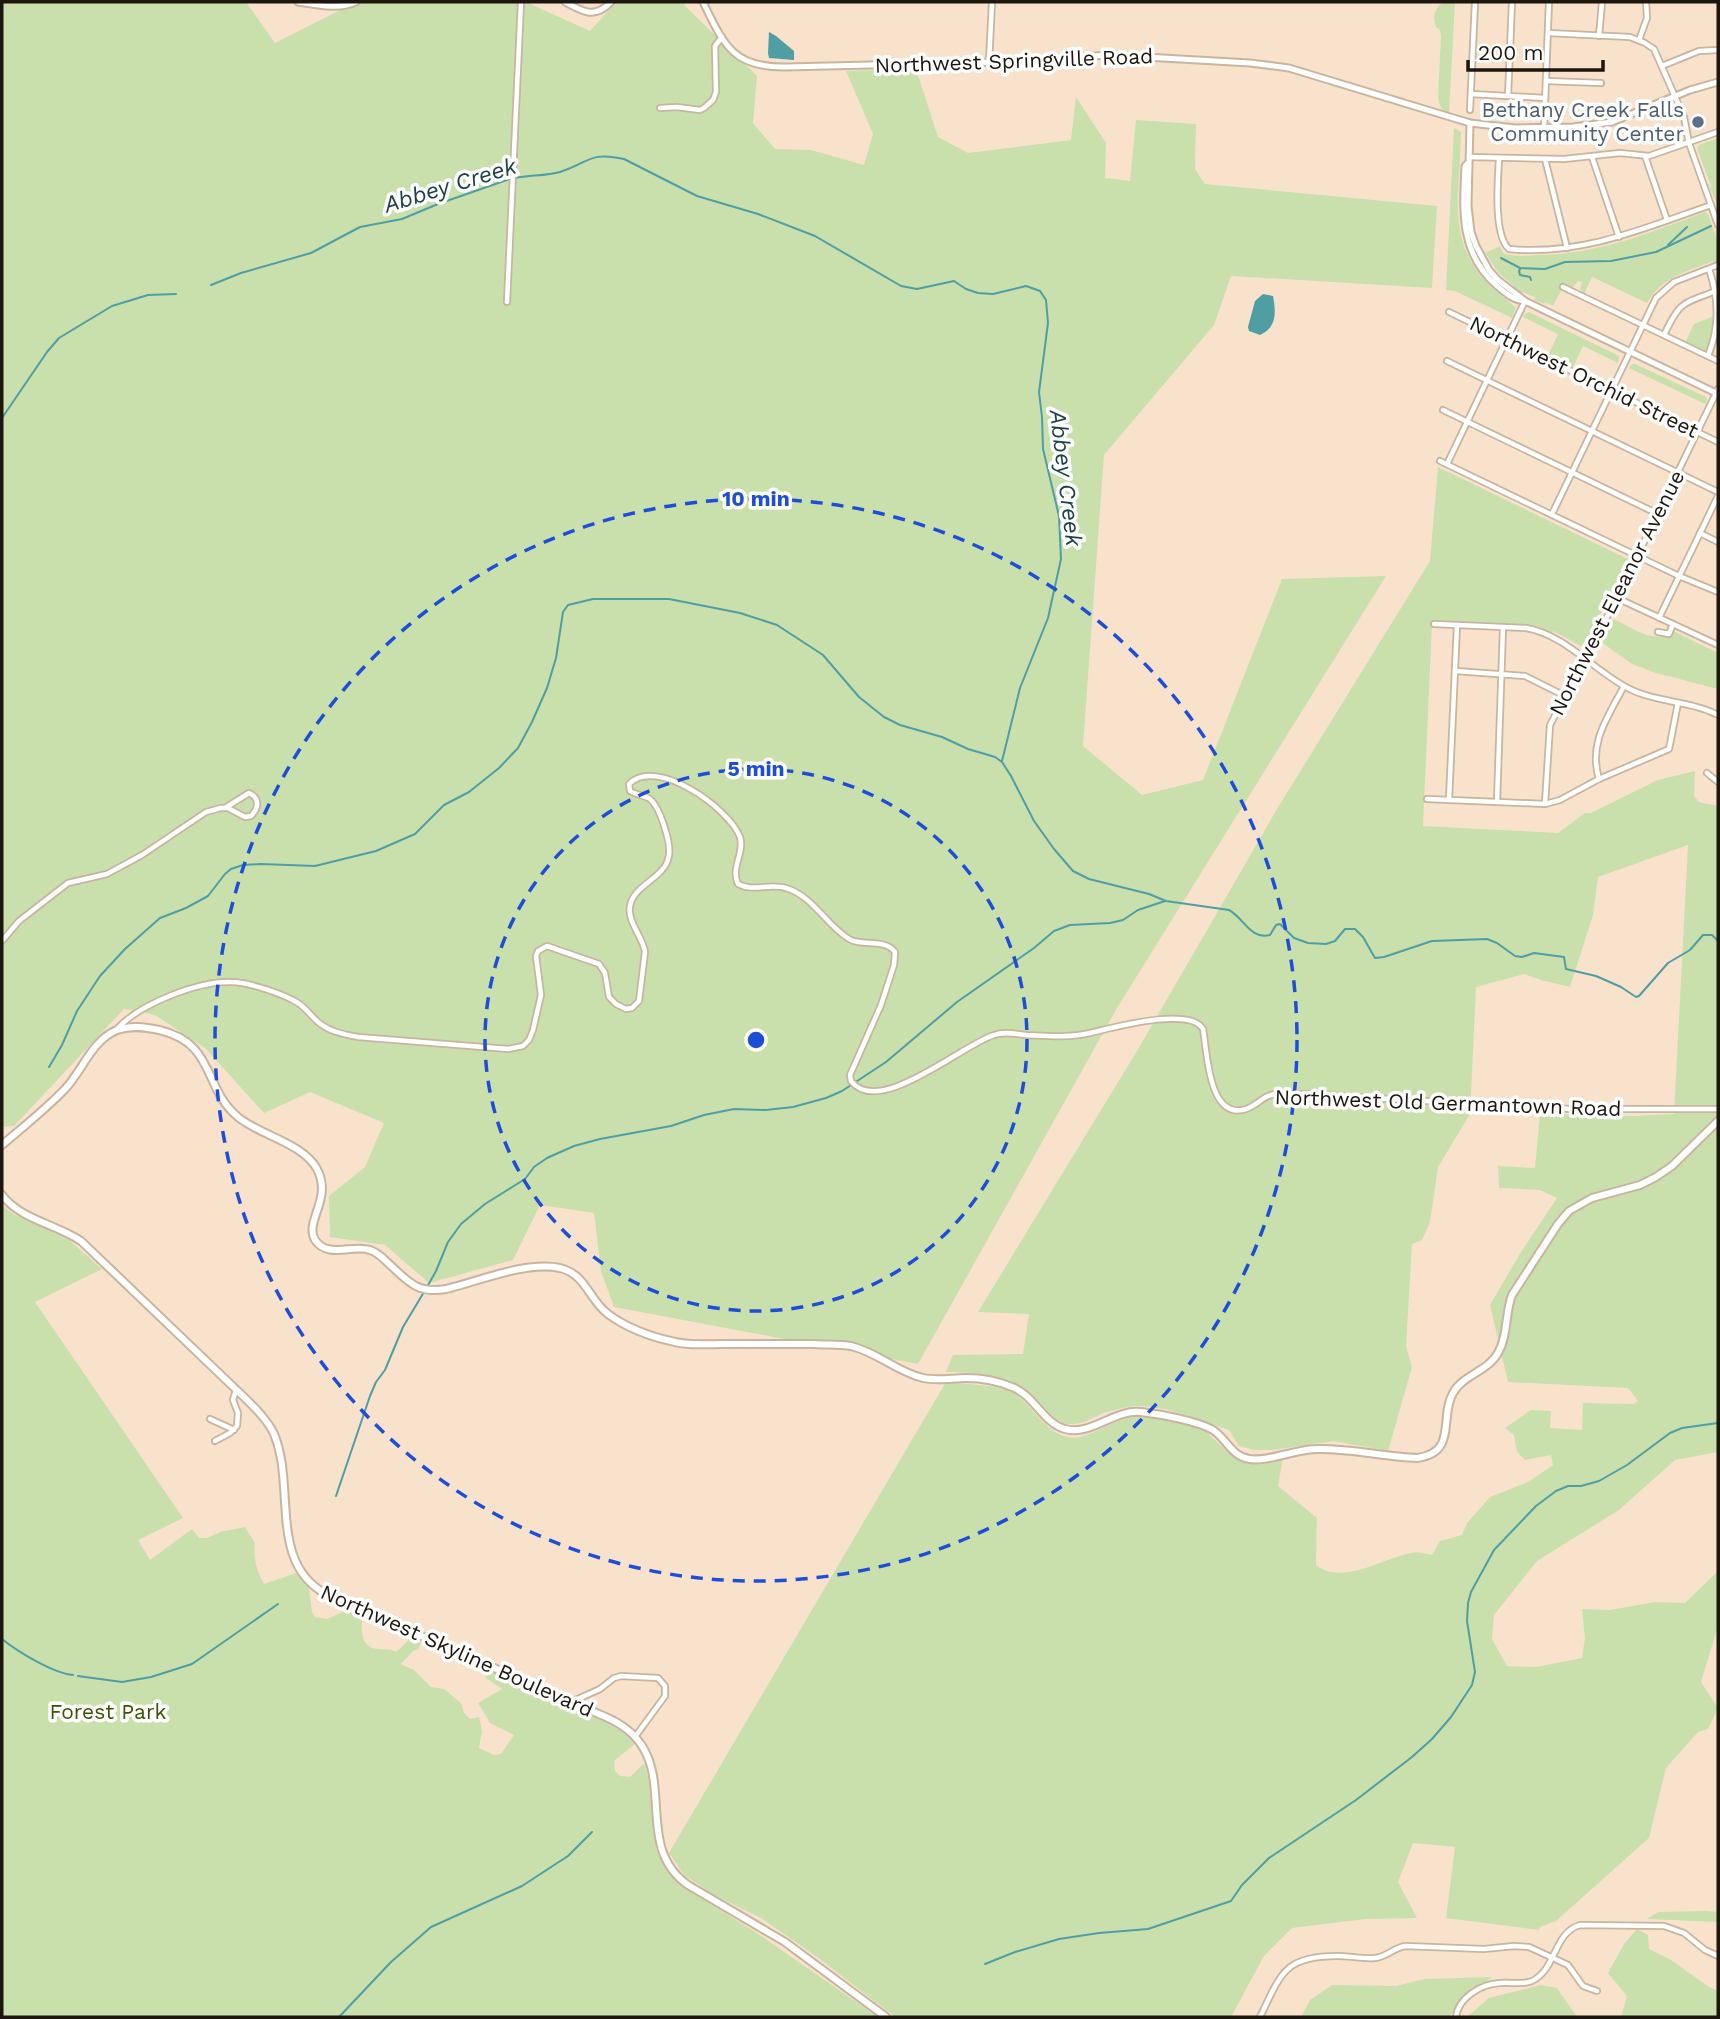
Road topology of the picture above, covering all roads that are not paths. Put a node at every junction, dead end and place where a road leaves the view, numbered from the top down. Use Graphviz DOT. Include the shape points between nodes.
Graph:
graph roads {
  1 [pos="299,2"];
  2 [pos="356,2"];
  3 [pos="521,2"];
  4 [pos="565,2"];
  5 [pos="611,2"];
  6 [pos="703,2"];
  7 [pos="992,2"];
  8 [pos="1475,2"];
  9 [pos="1512,2"];
  10 [pos="1549,2"];
  11 [pos="1602,2"];
  12 [pos="1646,2"];
  13 [pos="1548,33"];
  14 [pos="1600,36"];
  15 [pos="722,37"];
  16 [pos="1639,40"];
  17 [pos="1718,50"];
  18 [pos="989,62"];
  19 [pos="1662,66"];
  20 [pos="1546,81"];
  21 [pos="1718,82"];
  22 [pos="1601,83"];
  23 [pos="1471,94"];
  24 [pos="1508,96"];
  25 [pos="1675,97"];
  26 [pos="1545,98"];
  27 [pos="660,108"];
  28 [pos="1470,110"];
  29 [pos="1470,123"];
  30 [pos="1544,128"];
  31 [pos="1718,132"];
  32 [pos="1689,143"];
  33 [pos="1645,156"];
  34 [pos="1592,157"];
  35 [pos="1499,159"];
  36 [pos="1545,159"];
  37 [pos="1468,160"];
  38 [pos="1711,205"];
  39 [pos="1667,220"];
  40 [pos="1718,225"];
  41 [pos="1619,237"];
  42 [pos="1567,248"];
  43 [pos="1718,265"];
  44 [pos="1709,269"];
  45 [pos="1563,287"];
  46 [pos="1716,291"];
  47 [pos="1525,301"];
  48 [pos="507,302"];
  49 [pos="1449,312"];
  50 [pos="1642,324"];
  51 [pos="1664,335"];
  52 [pos="1506,340"];
  53 [pos="1630,351"];
  54 [pos="1708,356"];
  55 [pos="1447,361"];
  56 [pos="1718,361"];
  57 [pos="1486,381"];
  58 [pos="1611,391"];
  59 [pos="1718,392"];
  60 [pos="1443,410"];
  61 [pos="1467,422"];
  62 [pos="1591,431"];
  63 [pos="1698,432"];
  64 [pos="1718,442"];
  65 [pos="1440,461"];
  66 [pos="1447,464"];
  67 [pos="1572,472"];
  68 [pos="1678,473"];
  69 [pos="1718,494"];
  70 [pos="1552,514"];
  71 [pos="1658,514"];
  72 [pos="1700,533"];
  73 [pos="1718,542"];
  74 [pos="1637,556"];
  75 [pos="1679,576"];
  76 [pos="1718,593"];
  77 [pos="1617,597"];
  78 [pos="1659,618"];
  79 [pos="1434,624"];
  80 [pos="1673,624"];
  81 [pos="1457,625"];
  82 [pos="1503,627"];
  83 [pos="1658,632"];
  84 [pos="1718,645"];
  85 [pos="1584,659"];
  86 [pos="1455,671"];
  87 [pos="1502,673"];
  88 [pos="1624,686"];
  89 [pos="1565,696"];
  90 [pos="1678,703"];
  91 [pos="1718,715"];
  92 [pos="1707,773"];
  93 [pos="1598,779"];
  94 [pos="1718,782"];
  95 [pos="1427,799"];
  96 [pos="1450,800"];
  97 [pos="1497,802"];
  98 [pos="1545,804"];
  99 [pos="225,808"];
  100 [pos="2,941"];
  101 [pos="115,1031"];
  102 [pos="1718,1109"];
  103 [pos="1718,1121"];
  104 [pos="2,1146"];
  105 [pos="2,1195"];
  106 [pos="236,1390"];
  107 [pos="210,1419"];
  108 [pos="234,1430"];
  109 [pos="215,1441"];
  110 [pos="570,1702"];
  111 [pos="635,1737"];
  112 [pos="1552,1956"];
  113 [pos="1718,1956"];
  114 [pos="1597,1992"];
  115 [pos="886,2017"];
  116 [pos="1260,2017"];
  117 [pos="1456,2017"];
  1 -- 2 [label="street" via="334,6"];
  3 -- 48 [label="street"];
  4 -- 5 [label="street" via="590,12"];
  6 -- 15 [label="street, Northwest Springville Road"];
  7 -- 18 [label="street"];
  8 -- 23 [label="street"];
  9 -- 24 [label="street"];
  10 -- 13 [label="street"];
  11 -- 14 [label="street"];
  12 -- 16 [label="street" via="1647,18"];
  13 -- 14 [label="street"];
  13 -- 20 [label="street"];
  14 -- 16 [label="street"];
  15 -- 18 [label="street, Northwest Springville Road" via="740,57 765,67"];
  15 -- 27 [label="street" via="715,46 715,95 708,105 700,110"];
  16 -- 19 [label="street" via="1654,49"];
  17 -- 19 [label="street" via="1699,51"];
  18 -- 29 [label="street, Northwest Springville Road" via="1120,55 1277,65"];
  19 -- 25 [label="street"];
  20 -- 22 [label="street"];
  20 -- 26 [label="street"];
  21 -- 25 [label="street, Northwest Springville Road"];
  23 -- 24 [label="street"];
  23 -- 28 [label="street"];
  24 -- 26 [label="street"];
  25 -- 30 [label="street, Northwest Springville Road" via="1612,122"];
  25 -- 32 [label="street"];
  26 -- 30 [label="street"];
  29 -- 30 [label="street, Northwest Springville Road"];
  29 -- 37 [label="street"];
  31 -- 32 [label="street"];
  32 -- 33 [label="street"];
  32 -- 38 [label="street"];
  33 -- 34 [label="street"];
  33 -- 39 [label="street"];
  34 -- 36 [label="street"];
  34 -- 41 [label="street"];
  35 -- 36 [label="street"];
  35 -- 37 [label="street"];
  35 -- 42 [label="street" via="1497,209 1506,247"];
  36 -- 42 [label="street"];
  37 -- 47 [label="street" via="1463,213 1466,236 1493,283"];
  38 -- 39 [label="street"];
  38 -- 40 [label="street"];
  39 -- 41 [label="street"];
  41 -- 42 [label="street"];
  43 -- 44 [label="street"];
  44 -- 46 [label="street"];
  44 -- 50 [label="street" via="1661,291"];
  45 -- 50 [label="street"];
  46 -- 51 [label="street" via="1680,307"];
  46 -- 54 [label="street" via="1718,321"];
  47 -- 52 [label="street"];
  47 -- 53 [label="street"];
  49 -- 52 [label="street, Northwest Orchid Street"];
  50 -- 51 [label="street"];
  50 -- 53 [label="street"];
  51 -- 54 [label="street"];
  52 -- 57 [label="street"];
  52 -- 58 [label="street, Northwest Orchid Street"];
  53 -- 58 [label="street"];
  53 -- 59 [label="street"];
  54 -- 56 [label="street"];
  55 -- 57 [label="street"];
  57 -- 61 [label="street"];
  57 -- 62 [label="street"];
  58 -- 62 [label="street"];
  58 -- 63 [label="street, Northwest Orchid Street"];
  59 -- 63 [label="street, Northwest Eleanor Avenue"];
  60 -- 61 [label="street"];
  61 -- 66 [label="street"];
  61 -- 67 [label="street"];
  62 -- 67 [label="street"];
  62 -- 68 [label="street"];
  63 -- 64 [label="street, Northwest Orchid Street"];
  63 -- 68 [label="street, Northwest Eleanor Avenue"];
  65 -- 66 [label="street"];
  66 -- 70 [label="street"];
  67 -- 70 [label="street"];
  67 -- 71 [label="street"];
  68 -- 69 [label="street"];
  68 -- 71 [label="street, Northwest Eleanor Avenue"];
  69 -- 72 [label="street"];
  70 -- 74 [label="street"];
  71 -- 74 [label="street, Northwest Eleanor Avenue"];
  72 -- 73 [label="street"];
  72 -- 75 [label="street"];
  74 -- 75 [label="street"];
  74 -- 77 [label="street, Northwest Eleanor Avenue"];
  75 -- 76 [label="street"];
  75 -- 78 [label="street"];
  77 -- 78 [label="street"];
  77 -- 85 [label="street, Northwest Eleanor Avenue"];
  78 -- 80 [label="street"];
  79 -- 81 [label="street"];
  80 -- 83 [label="street" via="1668,634"];
  80 -- 84 [label="street"];
  81 -- 82 [label="street"];
  81 -- 86 [label="street"];
  82 -- 85 [label="street" via="1538,631"];
  82 -- 87 [label="street"];
  85 -- 88 [label="street"];
  85 -- 89 [label="street, Northwest Eleanor Avenue"];
  86 -- 87 [label="street"];
  86 -- 96 [label="street"];
  87 -- 89 [label="street" via="1525,676"];
  87 -- 97 [label="street"];
  88 -- 90 [label="street"];
  88 -- 93 [label="street" via="1596,744"];
  89 -- 98 [label="street, Northwest Eleanor Avenue" via="1550,725"];
  90 -- 91 [label="street"];
  90 -- 93 [label="street" via="1669,749"];
  92 -- 94 [label="street"];
  93 -- 98 [label="street"];
  95 -- 96 [label="street"];
  96 -- 97 [label="street"];
  97 -- 98 [label="street"];
  99 -- 99 [label="street" via="245,817 251,816 258,803 249,793"];
  99 -- 100 [label="street" via="206,812 107,874 68,883 19,921"];
  101 -- 102 [label="street, Northwest Old Germantown Road" via="130,1016 169,996 234,981 296,1002 336,1033 517,1049 533,1030 541,995 536,956 547,946 599,964 609,997 620,1007 632,1008 639,1001 645,952 629,907 665,867 669,849 658,811 651,800 630,791 629,784 640,778 661,777 705,797 736,831 741,844 735,874 738,884 791,890 847,938 885,945 895,952 881,1005 850,1075 859,1089 885,1090 905,1084 998,1033 1075,1036 1186,1019 1203,1029 1214,1090 1222,1103 1234,1110 1281,1093 1571,1109"];
  101 -- 103 [label="main road" via="150,1028 191,1044 231,1111 316,1166 322,1194 312,1228 321,1246 374,1251 421,1289 446,1289 521,1269 560,1268 585,1283 607,1314 663,1339 693,1344 852,1347 922,1378 978,1378 1012,1387 1064,1429 1083,1429 1128,1411 1147,1412 1209,1428 1232,1450 1250,1459 1312,1449 1417,1458 1433,1453 1445,1437 1453,1393 1498,1354 1512,1295 1565,1214 1586,1200 1656,1177"];
  101 -- 104 [label="main road" via="98,1043 66,1088"];
  105 -- 106 [label="main road, Northwest Skyline Boulevard" via="21,1213 81,1241"];
  106 -- 108 [label="street" via="233,1400 239,1418"];
  106 -- 110 [label="main road, Northwest Skyline Boulevard" via="275,1437 292,1556 309,1584"];
  107 -- 108 [label="street"];
  108 -- 109 [label="street"];
  110 -- 111 [label="main road, Northwest Skyline Boulevard" via="619,1723"];
  110 -- 111 [label="street" via="621,1675 657,1678 665,1686 665,1696"];
  111 -- 115 [label="main road, Northwest Skyline Boulevard" via="650,1761 659,1844 674,1873 785,1942"];
  112 -- 113 [label="street" via="1568,1930 1586,1924 1671,1927"];
  112 -- 114 [label="street" via="1568,1965 1583,1986"];
  112 -- 116 [label="street" via="1523,1946 1484,1950 1405,1946 1375,1958 1306,1959 1279,1978"];
  112 -- 117 [label="street" via="1532,1981 1495,1983 1476,1990 1460,2003"];
}
